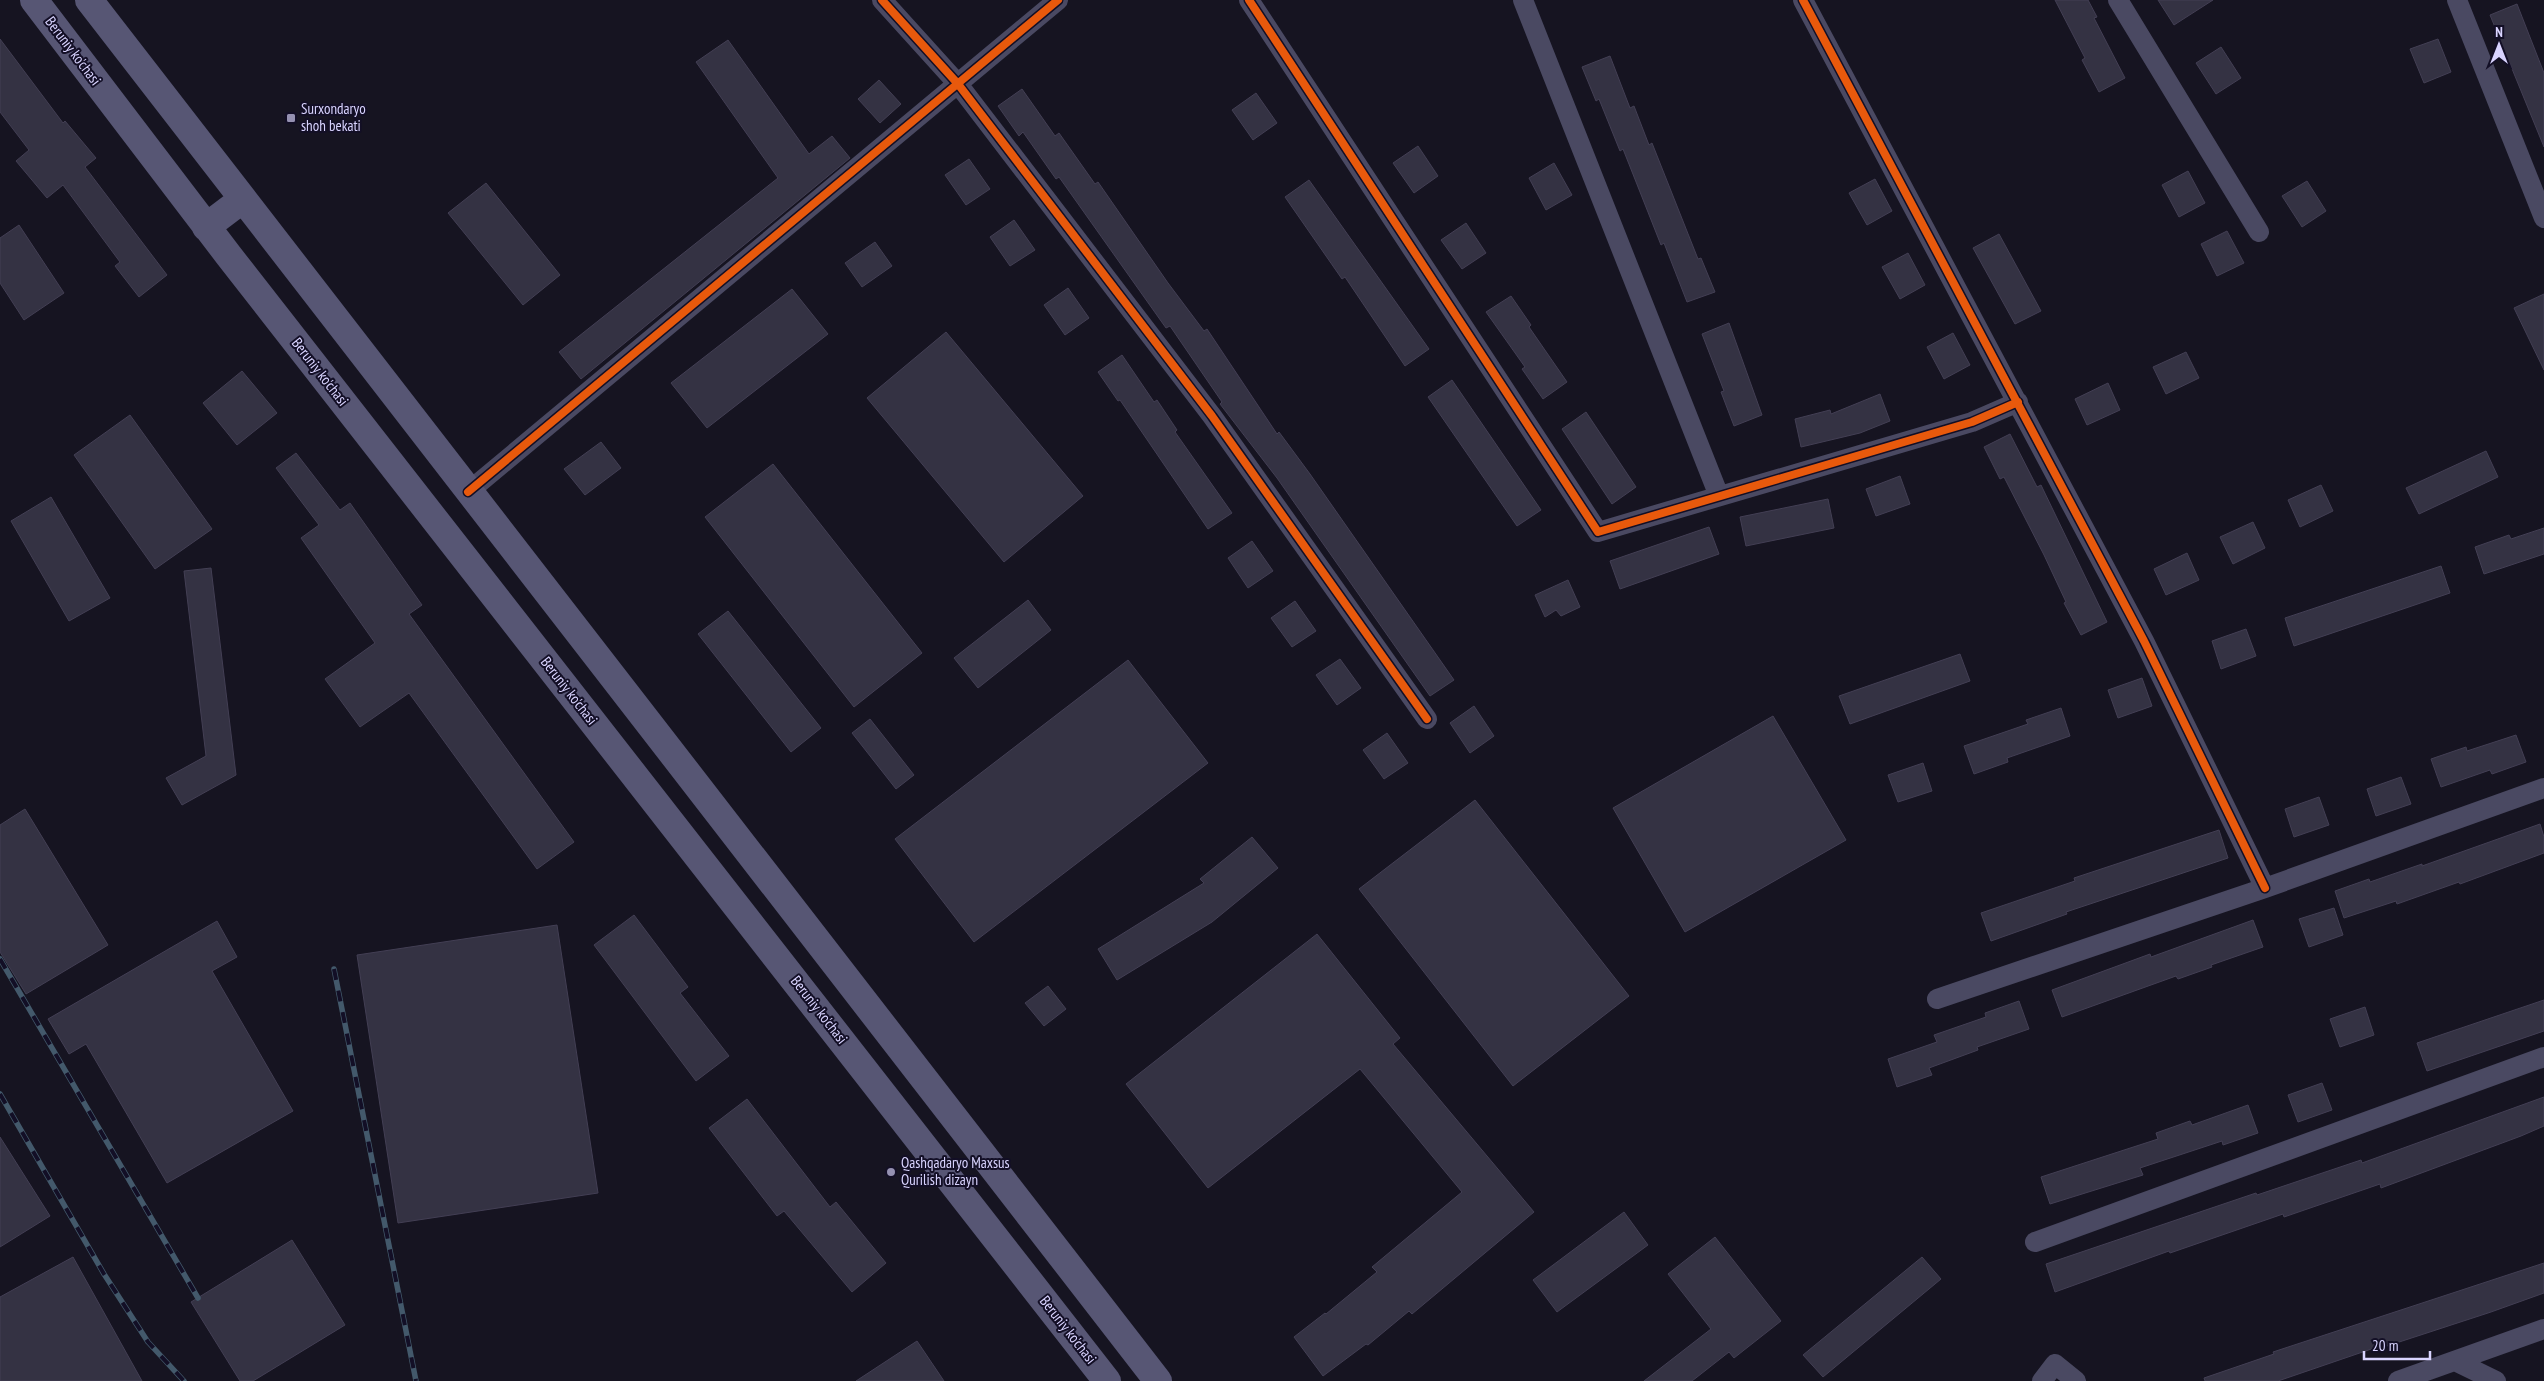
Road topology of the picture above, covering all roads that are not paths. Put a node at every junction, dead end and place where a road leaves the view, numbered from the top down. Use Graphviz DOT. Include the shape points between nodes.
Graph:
graph roads {
  1 [pos="34,0"];
  2 [pos="89,0"];
  3 [pos="882,0"];
  4 [pos="1058,0"];
  5 [pos="1249,0"];
  6 [pos="1523,0"];
  7 [pos="1804,0"];
  8 [pos="2118,0"];
  9 [pos="2458,0"];
  10 [pos="958,84"];
  11 [pos="243,199"];
  12 [pos="2544,218"];
  13 [pos="206,227"];
  14 [pos="2259,232"];
  15 [pos="2018,402"];
  16 [pos="468,492"];
  17 [pos="1719,496"];
  18 [pos="1427,719"];
  19 [pos="2544,788"];
  20 [pos="2265,888"];
  21 [pos="1937,999"];
  22 [pos="2544,1057"];
  23 [pos="2035,1242"];
  24 [pos="1106,1312"];
  25 [pos="2544,1329"];
  26 [pos="1074,1337"];
  27 [pos="2455,1361"];
  28 [pos="1107,1381"];
  29 [pos="1158,1381"];
  30 [pos="2042,1381"];
  31 [pos="2076,1381"];
  32 [pos="2398,1381"];
  33 [pos="2496,1381"];
  1 -- 13 [label="main road, Beruniy ko'chasi"];
  2 -- 11 [label="main road"];
  3 -- 10 [label="street"];
  4 -- 10 [label="street"];
  5 -- 17 [label="street" via="1598,532"];
  6 -- 17 [label="street"];
  7 -- 15 [label="street"];
  8 -- 14 [label="street"];
  9 -- 12 [label="street"];
  10 -- 16 [label="street"];
  10 -- 18 [label="street" via="1212,416"];
  11 -- 13 [label="main road"];
  11 -- 16 [label="main road"];
  13 -- 26 [label="main road, Beruniy ko'chasi"];
  15 -- 17 [label="street" via="1972,422"];
  15 -- 20 [label="street" via="2144,641"];
  16 -- 24 [label="main road"];
  19 -- 20 [label="street"];
  20 -- 21 [label="street"];
  22 -- 23 [label="street"];
  24 -- 26 [label="main road"];
  24 -- 29 [label="main road"];
  25 -- 27 [label="street"];
  26 -- 28 [label="main road, Beruniy ko'chasi"];
  27 -- 32 [label="street"];
  27 -- 33 [label="street"];
  30 -- 31 [label="street" via="2055,1364"];
}
